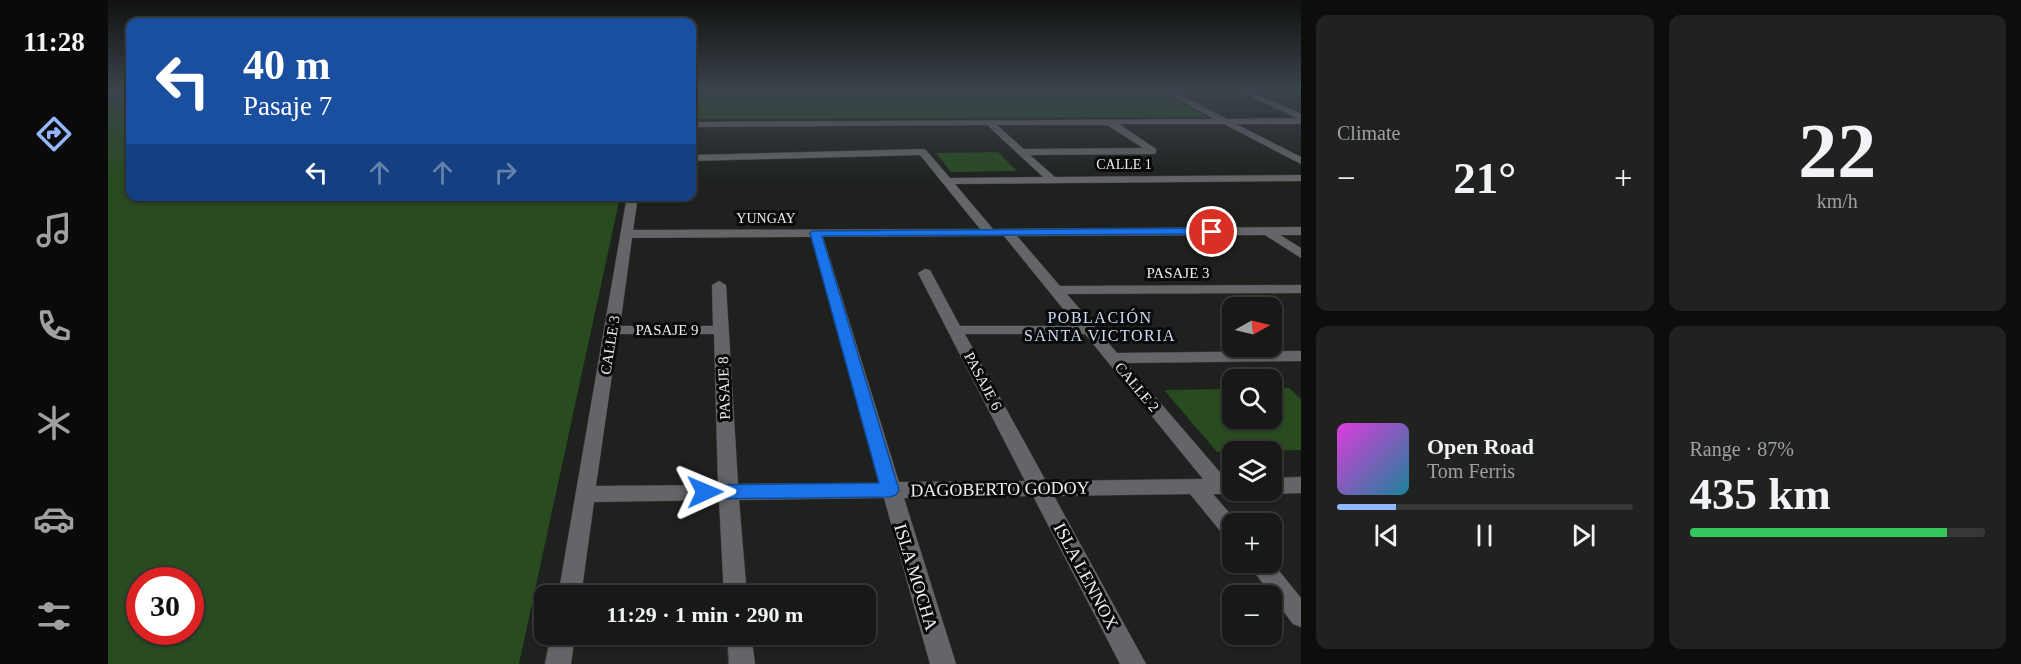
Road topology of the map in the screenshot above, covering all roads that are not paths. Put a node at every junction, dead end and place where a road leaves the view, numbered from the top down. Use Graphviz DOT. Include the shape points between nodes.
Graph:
graph roads {
  1 [pos="1225,121"];
  2 [pos="1109,122"];
  3 [pos="990,123"];
  4 [pos="696,124"];
  5 [pos="1021,152"];
  6 [pos="696,159"];
  7 [pos="1301,161"];
  8 [pos="1301,178"];
  9 [pos="1052,180"];
  10 [pos="948,181"];
  11 [pos="632,201"];
  12 [pos="1267,231"];
  13 [pos="1301,231"];
  14 [pos="990,232"];
  15 [pos="1007,232"];
  16 [pos="816,233"];
  17 [pos="627,234"];
  18 [pos="1301,255"];
  19 [pos="925,273"];
  20 [pos="719,285"];
  21 [pos="1301,289"];
  22 [pos="1056,290"];
  23 [pos="613,330"];
  24 [pos="721,330"];
  25 [pos="956,330"];
  26 [pos="1089,330"];
  27 [pos="1301,356"];
  28 [pos="1112,358"];
  29 [pos="1222,480"];
  30 [pos="1301,485"];
  31 [pos="1222,486"];
  32 [pos="1282,486"];
  33 [pos="1196,487"];
  34 [pos="1040,488"];
  35 [pos="890,490"];
  36 [pos="728,492"];
  37 [pos="586,494"];
  38 [pos="1222,519"];
  39 [pos="1267,573"];
  40 [pos="571,585"];
  41 [pos="735,585"];
  42 [pos="1301,616"];
  43 [pos="561,645"];
  44 [pos="740,645"];
  45 [pos="558,664"];
  46 [pos="742,664"];
  47 [pos="943,664"];
  48 [pos="1133,664"];
  1 -- 2 [label="street"];
  1 -- 7 [label="street"];
  2 -- 3 [label="street"];
  2 -- 5 [label="street" via="1153,151"];
  3 -- 4 [label="street"];
  3 -- 5 [label="street"];
  5 -- 9 [label="street"];
  6 -- 10 [label="street" via="923,152"];
  8 -- 9 [label="street, CALLE 1"];
  9 -- 10 [label="street, CALLE 1"];
  10 -- 14 [label="street"];
  11 -- 17 [label="street, CALLE 3"];
  12 -- 13 [label="street, YUNGAY"];
  12 -- 15 [label="street, YUNGAY"];
  12 -- 18 [label="street"];
  14 -- 15 [label="street, YUNGAY"];
  14 -- 16 [label="street, YUNGAY"];
  15 -- 22 [label="street, CALLE 2"];
  16 -- 17 [label="street, YUNGAY"];
  16 -- 35 [label="street, ISLA MOCHA"];
  17 -- 23 [label="street, CALLE 3"];
  19 -- 25 [label="street, PASAJE 6"];
  20 -- 24 [label="street, PASAJE 8"];
  21 -- 22 [label="street, PASAJE 3"];
  22 -- 26 [label="street, CALLE 2"];
  23 -- 24 [label="street, PASAJE 9"];
  23 -- 37 [label="street, CALLE 3"];
  24 -- 36 [label="street, PASAJE 8"];
  25 -- 26 [label="street"];
  25 -- 34 [label="street, PASAJE 6"];
  26 -- 28 [label="street, CALLE 2"];
  27 -- 28 [label="street"];
  28 -- 29 [label="street, CALLE 2"];
  30 -- 32 [label="street"];
  31 -- 33 [label="street, DAGOBERTO GODOY"];
  33 -- 34 [label="street, DAGOBERTO GODOY"];
  33 -- 38 [label="street"];
  34 -- 35 [label="street, DAGOBERTO GODOY"];
  34 -- 48 [label="street, ISLA LENNOX"];
  35 -- 36 [label="street, DAGOBERTO GODOY"];
  35 -- 47 [label="street, ISLA MOCHA"];
  36 -- 37 [label="street, DAGOBERTO GODOY"];
  36 -- 41 [label="street, PASAJE 8"];
  37 -- 40 [label="street, CALLE 3"];
  39 -- 42 [label="street"];
  43 -- 45 [label="street"];
  44 -- 46 [label="street"];
}
